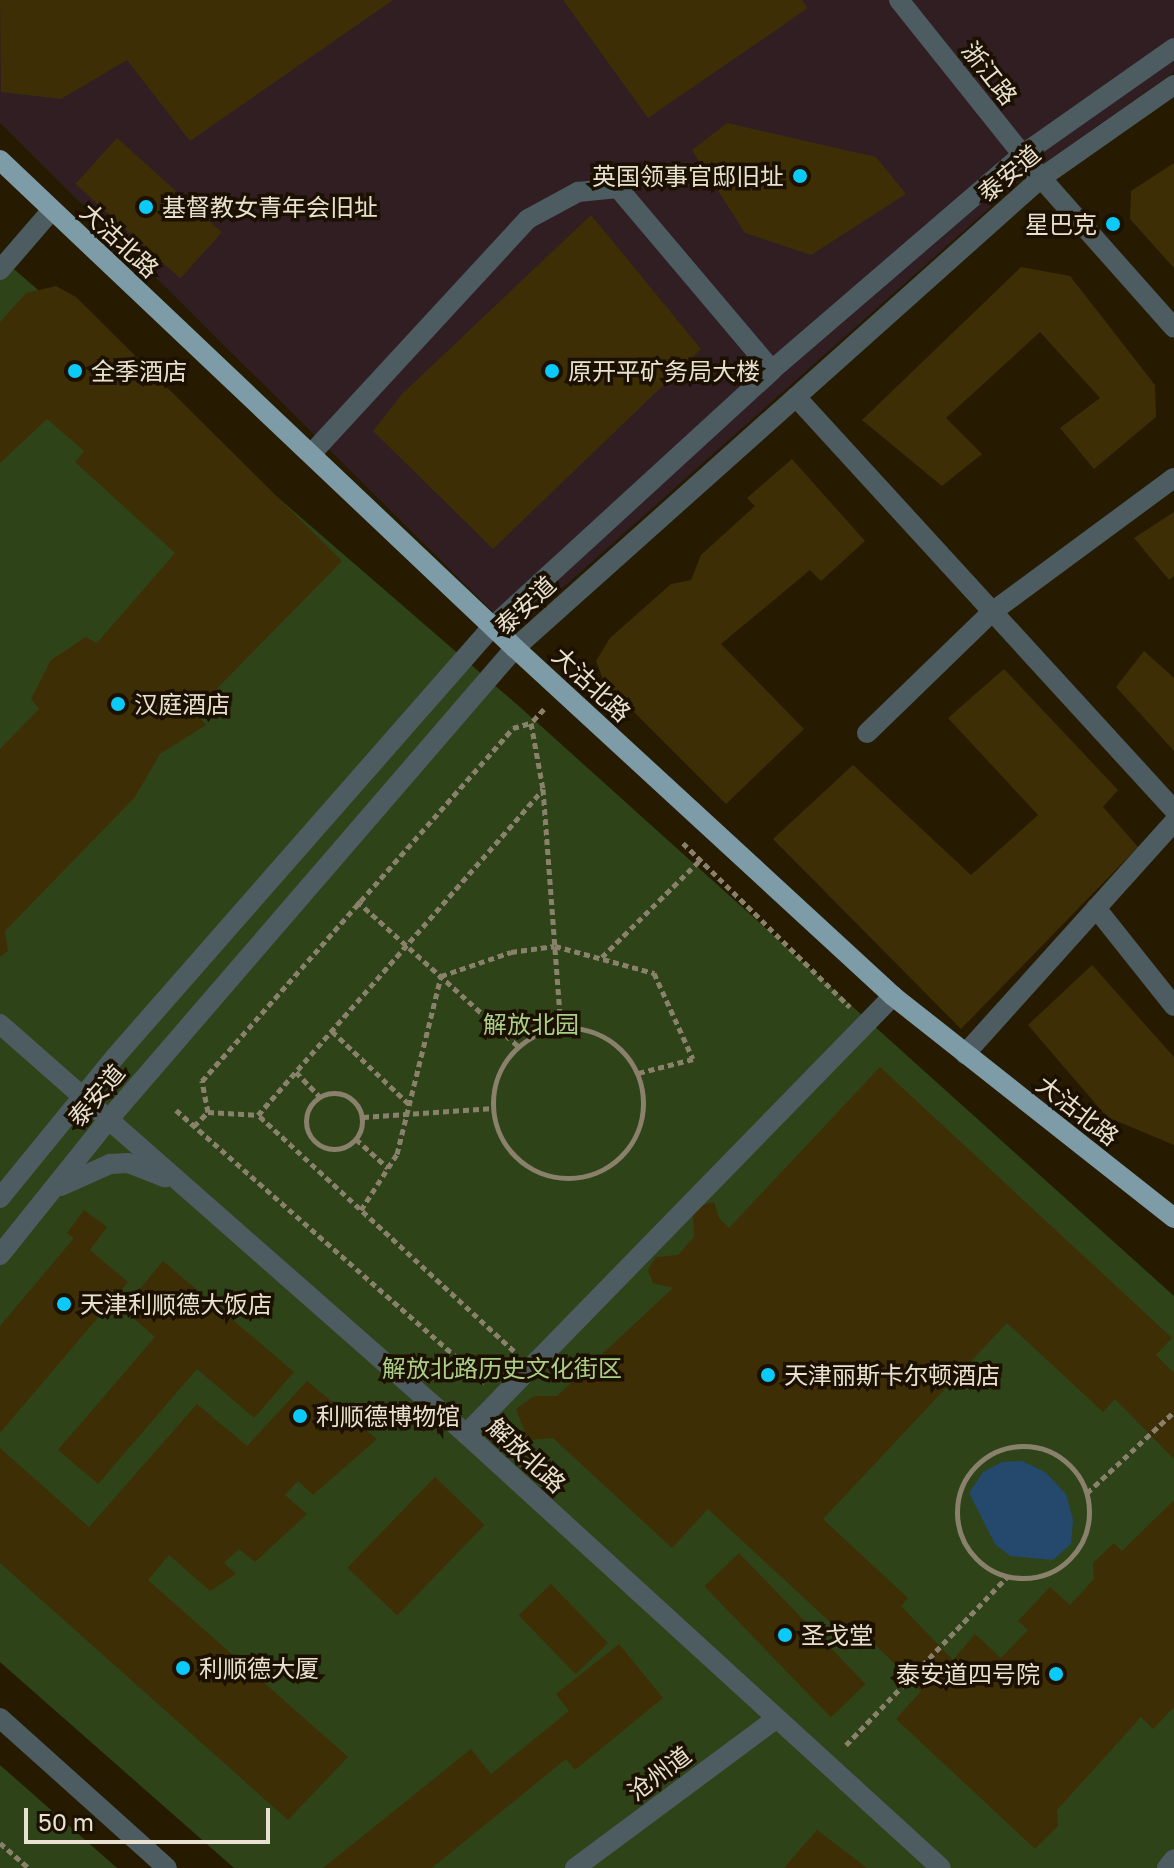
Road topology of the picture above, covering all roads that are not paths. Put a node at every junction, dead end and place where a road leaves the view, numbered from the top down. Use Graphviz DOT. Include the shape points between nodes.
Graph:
graph roads {
  1 [pos="899,0"];
  2 [pos="1174,48"];
  3 [pos="1174,85"];
  4 [pos="1022,155"];
  5 [pos="0,160"];
  6 [pos="1041,178"];
  7 [pos="51,211"];
  8 [pos="0,270"];
  9 [pos="1174,328"];
  10 [pos="772,370"];
  11 [pos="796,397"];
  12 [pos="312,453"];
  13 [pos="1174,478"];
  14 [pos="992,612"];
  15 [pos="492,627"];
  16 [pos="515,648"];
  17 [pos="867,733"];
  18 [pos="1174,810"];
  19 [pos="1174,822"];
  20 [pos="1096,908"];
  21 [pos="893,996"];
  22 [pos="1174,1006"];
  23 [pos="0,1024"];
  24 [pos="965,1054"];
  25 [pos="82,1095"];
  26 [pos="109,1119"];
  27 [pos="190,1190"];
  28 [pos="0,1198"];
  29 [pos="44,1201"];
  30 [pos="1174,1218"];
  31 [pos="0,1255"];
  32 [pos="466,1434"];
  33 [pos="0,1718"];
  34 [pos="774,1720"];
  35 [pos="1174,1859"];
  36 [pos="167,1868"];
  37 [pos="575,1868"];
  38 [pos="941,1868"];
  39 [pos="1167,1868"];
  1 -- 4 [label="street, 浙江路"];
  2 -- 4 [label="street, 泰安道"];
  3 -- 6 [label="street, 泰安道"];
  4 -- 6 [label="street, 浙江路"];
  4 -- 10 [label="street, 泰安道"];
  5 -- 7 [label="main road, 大沽北路"];
  6 -- 9 [label="street, 浙江路"];
  6 -- 11 [label="street, 泰安道"];
  7 -- 8 [label="street"];
  7 -- 12 [label="main road, 大沽北路"];
  10 -- 12 [label="street" via="618,188 578,192 528,219"];
  10 -- 15 [label="street, 泰安道"];
  11 -- 14 [label="street"];
  11 -- 16 [label="street, 泰安道"];
  12 -- 15 [label="main road, 大沽北路"];
  13 -- 14 [label="street"];
  14 -- 17 [label="street"];
  14 -- 18 [label="street"];
  15 -- 16 [label="main road, 大沽北路"];
  15 -- 25 [label="street, 泰安道"];
  16 -- 21 [label="main road, 大沽北路"];
  16 -- 26 [label="street, 泰安道"];
  19 -- 20 [label="street"];
  20 -- 22 [label="street"];
  20 -- 24 [label="street"];
  21 -- 24 [label="main road, 大沽北路"];
  21 -- 32 [label="street"];
  23 -- 25 [label="street, 解放北路"];
  24 -- 30 [label="main road, 大沽北路"];
  25 -- 26 [label="street, 解放北路"];
  25 -- 28 [label="street, 泰安道"];
  26 -- 27 [label="street, 解放北路"];
  26 -- 29 [label="street, 泰安道"];
  27 -- 29 [label="street" via="145,1168 110,1164 78,1175"];
  27 -- 32 [label="street, 解放北路"];
  29 -- 31 [label="street, 泰安道"];
  32 -- 34 [label="street, 解放北路"];
  33 -- 36 [label="street"];
  34 -- 37 [label="street, 沧州道"];
  34 -- 38 [label="street, 解放北路"];
  35 -- 39 [label="street"];
}
